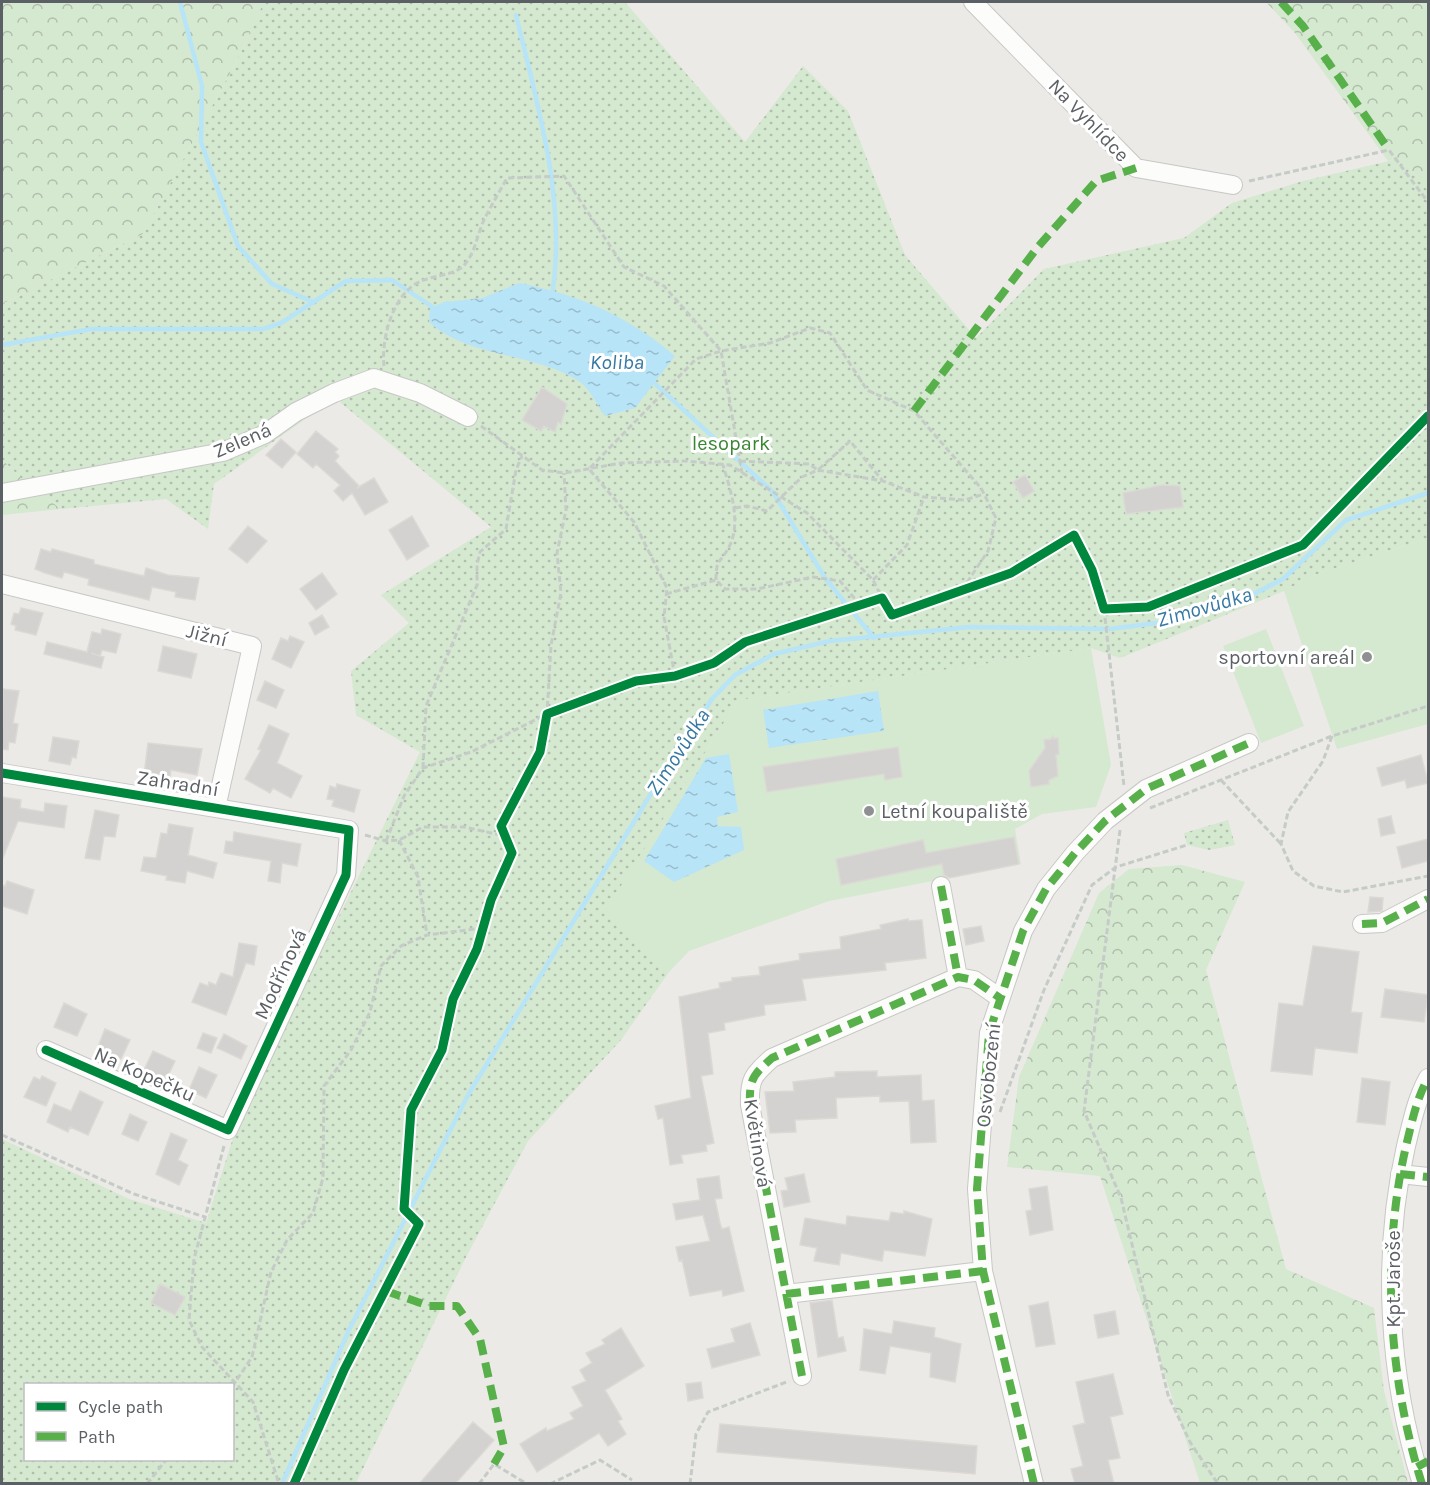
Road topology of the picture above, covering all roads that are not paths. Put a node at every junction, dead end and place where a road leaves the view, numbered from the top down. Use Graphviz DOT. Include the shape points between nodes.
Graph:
graph roads {
  1 [pos="973,2"];
  2 [pos="1233,185"];
  3 [pos="468,417"];
  4 [pos="2,494"];
  5 [pos="2,584"];
  6 [pos="1249,743"];
  7 [pos="2,772"];
  8 [pos="216,808"];
  9 [pos="349,830"];
  10 [pos="941,886"];
  11 [pos="1428,899"];
  12 [pos="1362,924"];
  13 [pos="958,977"];
  14 [pos="1000,998"];
  15 [pos="46,1050"];
  16 [pos="1428,1077"];
  17 [pos="228,1130"];
  18 [pos="1400,1174"];
  19 [pos="1428,1177"];
  20 [pos="983,1271"];
  21 [pos="786,1294"];
  22 [pos="802,1376"];
  23 [pos="1422,1470"];
  24 [pos="1034,1484"];
  1 -- 2 [label="street, Na Vyhlídce" via="1136,168"];
  3 -- 4 [label="street, Zelená" via="420,393 374,378 334,393 296,412 265,434 223,452"];
  5 -- 8 [label="street, Jižní" via="252,646"];
  6 -- 14 [label="street, Osvobození" via="1152,786 1133,807 1105,821 1046,889 1023,932"];
  7 -- 8 [label="street, Zahradní"];
  8 -- 9 [label="street, Zahradní"];
  9 -- 17 [label="street, Modřínová" via="346,874"];
  10 -- 13 [label="street"];
  11 -- 12 [label="street" via="1382,922"];
  13 -- 14 [label="street" via="974,980"];
  13 -- 21 [label="street, Květinová" via="772,1058 756,1072 749,1085 750,1105"];
  14 -- 20 [label="street, Osvobození" via="989,1033 976,1189"];
  15 -- 17 [label="street, Na Kopečku"];
  16 -- 18 [label="street, Kpt. Jaroše" via="1418,1097"];
  18 -- 19 [label="street"];
  18 -- 23 [label="street, Kpt. Jaroše" via="1393,1222 1392,1336 1407,1432"];
  20 -- 21 [label="street"];
  20 -- 24 [label="street, Osvobození"];
  21 -- 22 [label="street, Květinová"];
}
